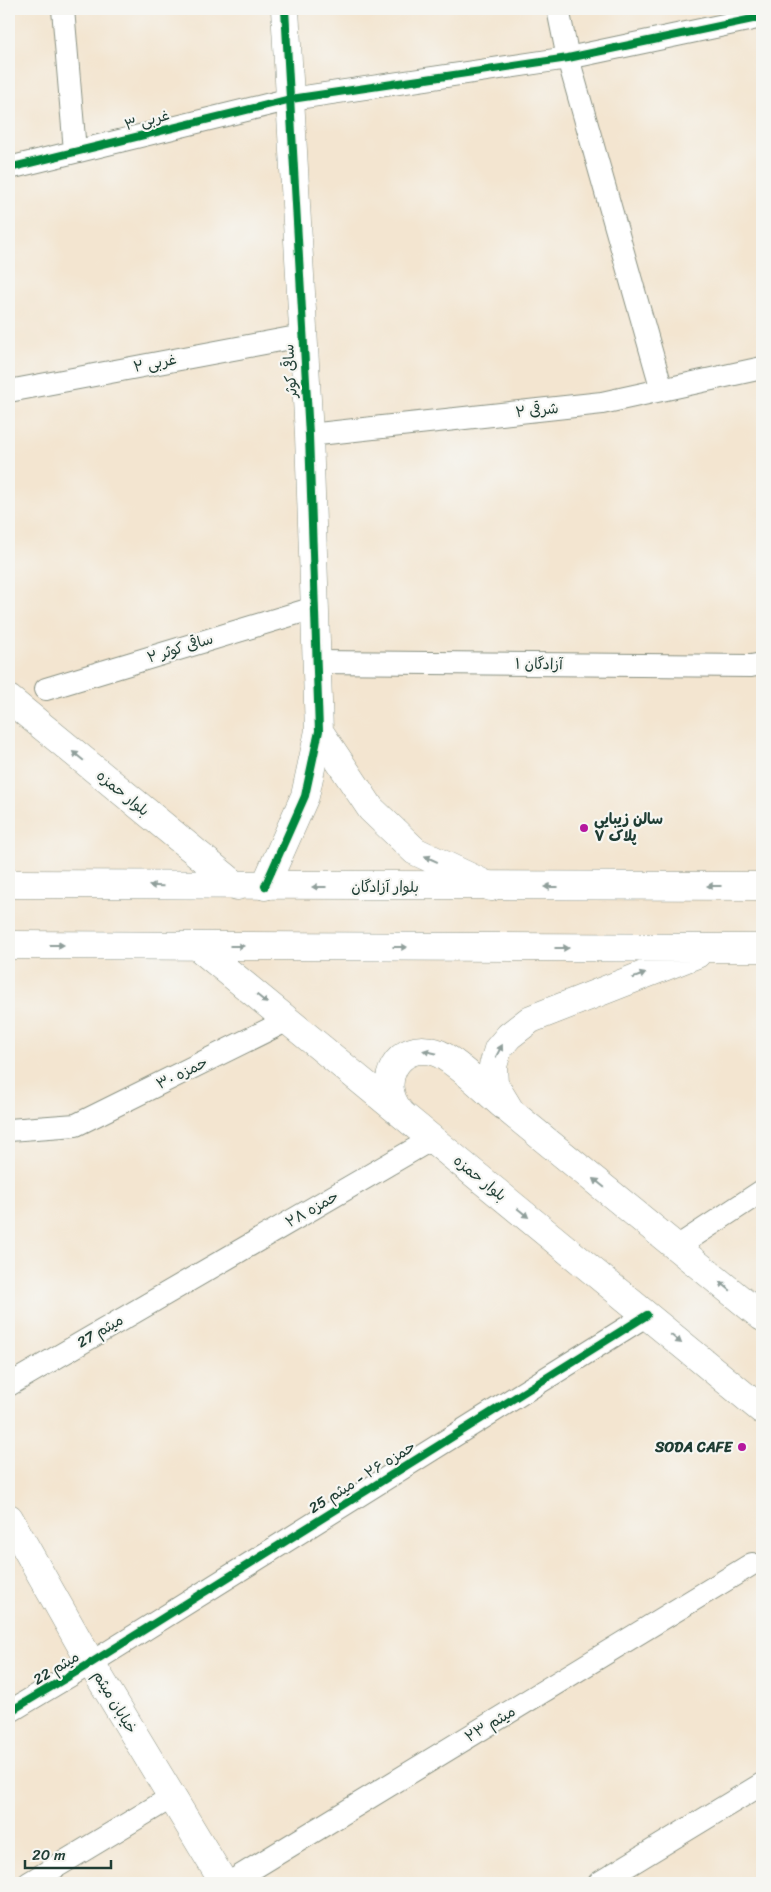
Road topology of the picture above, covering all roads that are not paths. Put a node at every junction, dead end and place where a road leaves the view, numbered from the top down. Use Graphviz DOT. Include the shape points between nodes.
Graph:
graph roads {
  1 [pos="63,9"];
  2 [pos="285,9"];
  3 [pos="558,9"];
  4 [pos="762,17"];
  5 [pos="568,58"];
  6 [pos="291,99"];
  7 [pos="75,152"];
  8 [pos="9,168"];
  9 [pos="302,336"];
  10 [pos="762,368"];
  11 [pos="662,390"];
  12 [pos="9,391"];
  13 [pos="309,435"];
  14 [pos="314,608"];
  15 [pos="316,662"];
  16 [pos="762,664"];
  17 [pos="46,689"];
  18 [pos="9,699"];
  19 [pos="319,731"];
  20 [pos="9,884"];
  21 [pos="237,886"];
  22 [pos="265,886"];
  23 [pos="762,886"];
  24 [pos="491,887"];
  25 [pos="9,945"];
  26 [pos="198,946"];
  27 [pos="711,948"];
  28 [pos="762,948"];
  29 [pos="288,1020"];
  30 [pos="511,1112"];
  31 [pos="401,1113"];
  32 [pos="9,1130"];
  33 [pos="432,1139"];
  34 [pos="762,1191"];
  35 [pos="676,1247"];
  36 [pos="192,1278"];
  37 [pos="646,1315"];
  38 [pos="762,1317"];
  39 [pos="9,1385"];
  40 [pos="762,1410"];
  41 [pos="9,1518"];
  42 [pos="752,1564"];
  43 [pos="91,1663"];
  44 [pos="9,1712"];
  45 [pos="762,1784"];
  46 [pos="172,1797"];
  47 [pos="29,1883"];
  48 [pos="224,1883"];
  49 [pos="228,1883"];
  50 [pos="599,1883"];
  1 -- 7 [label="street"];
  2 -- 6 [label="main road, ساقی کوثر"];
  3 -- 5 [label="street"];
  4 -- 5 [label="street, ۳ غربی"];
  5 -- 6 [label="street, ۳ غربی"];
  5 -- 11 [label="street"];
  6 -- 7 [label="street, ۳ غربی"];
  6 -- 9 [label="main road, ساقی کوثر"];
  7 -- 8 [label="street, ۳ غربی"];
  9 -- 12 [label="street, ۲ غربی"];
  9 -- 13 [label="main road, ساقی کوثر"];
  10 -- 11 [label="street, ۲ شرقی"];
  11 -- 13 [label="street, ۲ شرقی" via="602,403"];
  13 -- 14 [label="main road, ساقی کوثر"];
  14 -- 15 [label="main road, ساقی کوثر"];
  14 -- 17 [label="street, ساقی کوثر ۲"];
  15 -- 16 [label="street, آزادگان ۱"];
  15 -- 19 [label="main road, ساقی کوثر"];
  21 -- 18 [label="main road, بلوار حمزه, one-way"];
  19 -- 22 [label="main road, ساقی کوثر" via="305,796"];
  24 -- 19 [label="main road, one-way" via="415,851 371,809"];
  21 -- 20 [label="main road, بلوار آزادگان, one-way"];
  21 -- 22 [label="main road, بلوار آزادگان"];
  24 -- 22 [label="main road, بلوار آزادگان, one-way"];
  23 -- 24 [label="main road, بلوار آزادگان, one-way"];
  25 -- 26 [label="main road, one-way"];
  26 -- 27 [label="main road, one-way"];
  26 -- 29 [label="main road, بلوار حمزه, one-way"];
  27 -- 28 [label="main road"];
  30 -- 27 [label="main road, one-way" via="494,1084 493,1066 498,1049 531,1019"];
  29 -- 31 [label="main road, بلوار حمزه"];
  29 -- 32 [label="street, حمزه ۳۰" via="76,1126"];
  30 -- 31 [label="main road, one-way" via="447,1058 420,1050 407,1054 396,1063 390,1076 388,1089 392,1102"];
  35 -- 30 [label="main road, one-way"];
  31 -- 33 [label="main road, بلوار حمزه"];
  33 -- 36 [label="street, حمزه ۲۸"];
  33 -- 37 [label="main road, بلوار حمزه, one-way"];
  34 -- 35 [label="street"];
  38 -- 35 [label="main road, one-way"];
  36 -- 39 [label="street, میثم 27"];
  37 -- 40 [label="main road, بلوار حمزه, one-way"];
  37 -- 43 [label="street, حمزه ۲۶ - میثم 25"];
  41 -- 43 [label="main road, خیابان میثم"];
  42 -- 49 [label="street, میثم ۲۳"];
  43 -- 44 [label="street, میثم 22"];
  43 -- 46 [label="main road, خیابان میثم"];
  45 -- 50 [label="street"];
  46 -- 47 [label="street"];
  46 -- 48 [label="main road, خیابان میثم"];
}
